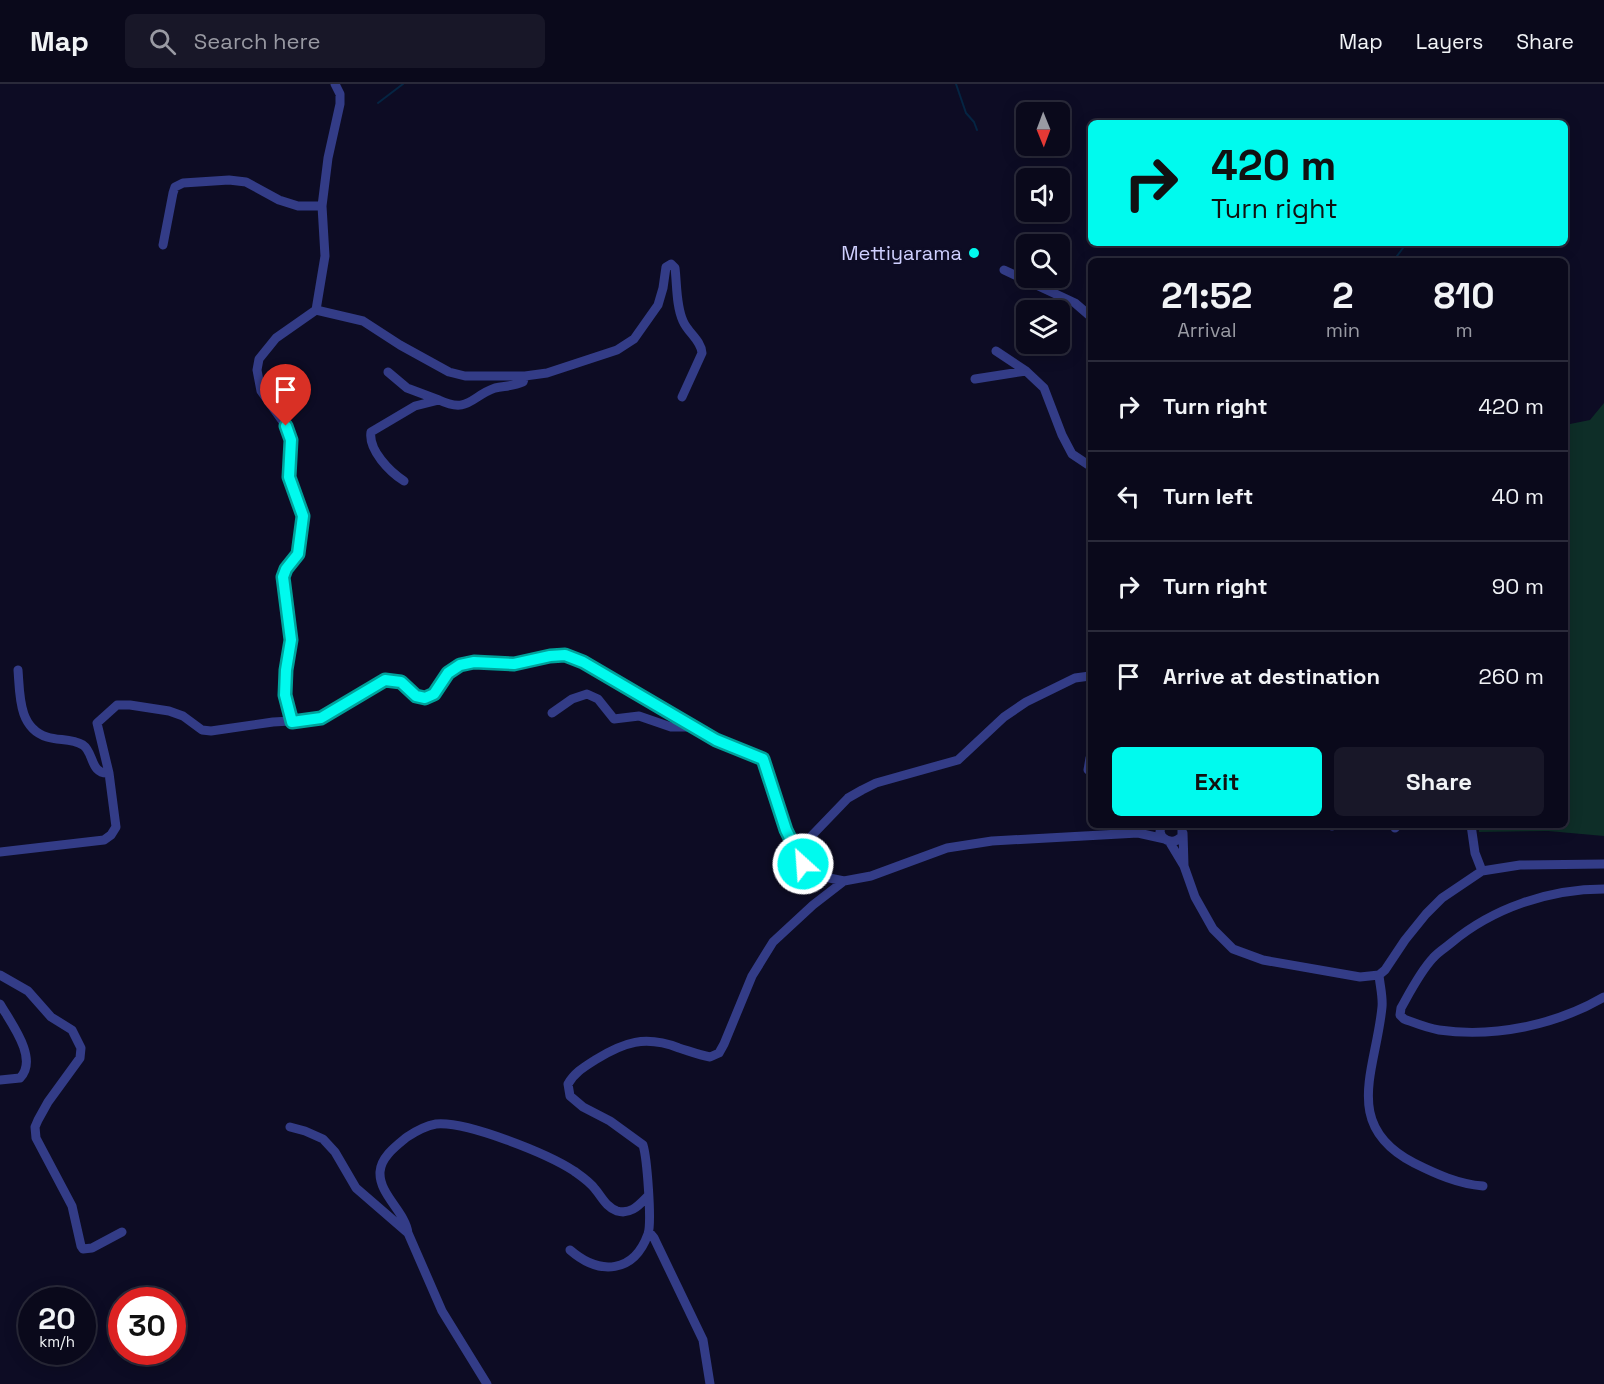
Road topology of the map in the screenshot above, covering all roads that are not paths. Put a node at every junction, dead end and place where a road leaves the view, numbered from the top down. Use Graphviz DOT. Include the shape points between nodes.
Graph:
graph roads {
  1 [pos="335,84"];
  2 [pos="322,206"];
  3 [pos="163,245"];
  4 [pos="1004,270"];
  5 [pos="316,310"];
  6 [pos="1088,314"];
  7 [pos="996,351"];
  8 [pos="1026,371"];
  9 [pos="388,372"];
  10 [pos="525,376"];
  11 [pos="975,379"];
  12 [pos="682,397"];
  13 [pos="439,400"];
  14 [pos="1088,465"];
  15 [pos="404,481"];
  16 [pos="18,670"];
  17 [pos="1088,676"];
  18 [pos="552,714"];
  19 [pos="292,722"];
  20 [pos="695,727"];
  21 [pos="109,772"];
  22 [pos="1149,828"];
  23 [pos="1161,828"];
  24 [pos="1183,828"];
  25 [pos="1471,828"];
  26 [pos="1138,833"];
  27 [pos="1167,840"];
  28 [pos="0,852"];
  29 [pos="796,852"];
  30 [pos="1604,864"];
  31 [pos="1184,866"];
  32 [pos="1482,871"];
  33 [pos="844,881"];
  34 [pos="1604,889"];
  35 [pos="0,975"];
  36 [pos="1379,975"];
  37 [pos="1604,997"];
  38 [pos="0,1004"];
  39 [pos="0,1080"];
  40 [pos="290,1127"];
  41 [pos="1483,1186"];
  42 [pos="648,1196"];
  43 [pos="122,1232"];
  44 [pos="648,1232"];
  45 [pos="408,1233"];
  46 [pos="570,1250"];
  47 [pos="487,1384"];
  48 [pos="710,1384"];
  1 -- 2 [label="street" via="340,104"];
  2 -- 3 [label="street" via="298,206 246,182 179,184 173,194"];
  2 -- 5 [label="street" via="325,256"];
  4 -- 6 [label="street" via="1076,303"];
  5 -- 10 [label="street" via="363,321 449,372 465,376"];
  5 -- 19 [label="street" via="276,338 259,359 258,370 261,391 286,426 291,440 289,477 303,516 298,554 283,577 291,640 285,695"];
  7 -- 8 [label="street"];
  8 -- 11 [label="street"];
  8 -- 14 [label="street" via="1044,388 1072,454"];
  9 -- 13 [label="street" via="407,388"];
  10 -- 12 [label="street" via="548,373 606,354 634,339 658,305 666,267 671,264 675,268 682,318 702,349"];
  10 -- 13 [label="street" via="523,382 494,389 463,405"];
  13 -- 15 [label="street" via="415,406 371,432 377,453 395,476"];
  16 -- 21 [label="street" via="21,711 31,727 46,737 82,744 96,768"];
  17 -- 29 [label="street" via="1075,678 1011,712 958,760 885,780 848,798"];
  18 -- 20 [label="street" via="577,696 587,694 598,699 614,719 639,716 672,727"];
  19 -- 20 [label="street" via="321,718 385,680 401,682 416,696 425,698 434,694 448,673 460,665 514,664 565,655"];
  19 -- 21 [label="street" via="211,731 169,711 117,705 97,723"];
  20 -- 29 [label="street" via="763,759"];
  21 -- 28 [label="street" via="116,827 111,836 96,842"];
  22 -- 26 [label="street"];
  23 -- 27 [label="street"];
  24 -- 27 [label="street" via="1177,840"];
  24 -- 31 [label="street"];
  25 -- 32 [label="street"];
  26 -- 27 [label="street"];
  26 -- 33 [label="street" via="992,841 947,848 871,876"];
  27 -- 31 [label="street"];
  29 -- 33 [label="street" via="809,872"];
  30 -- 32 [label="street" via="1520,865"];
  31 -- 36 [label="street" via="1200,910 1238,953 1339,974"];
  32 -- 36 [label="street" via="1426,914"];
  33 -- 42 [label="street" via="773,942 752,976 719,1053 710,1058 660,1042 626,1043 571,1078 570,1096 643,1145"];
  34 -- 37 [label="street" via="1550,896 1513,906 1479,922 1433,957 1400,1015 1437,1030 1508,1030 1568,1014"];
  35 -- 43 [label="street" via="28,991 51,1017 72,1029 81,1045 80,1058 35,1127 36,1138 72,1206 83,1249"];
  36 -- 41 [label="street" via="1382,1005 1367,1091 1379,1136 1388,1147 1428,1170 1463,1184"];
  38 -- 39 [label="street" via="25,1050 28,1065 21,1078"];
  40 -- 45 [label="street" via="323,1139 356,1188"];
  42 -- 44 [label="street"];
  42 -- 45 [label="street" via="630,1211 612,1209 574,1171 552,1159 471,1128 436,1124 404,1139 382,1160 384,1188"];
  44 -- 46 [label="street" via="634,1258 613,1268 590,1263"];
  44 -- 48 [label="street" via="678,1284 703,1340"];
  45 -- 47 [label="street" via="442,1311"];
}
